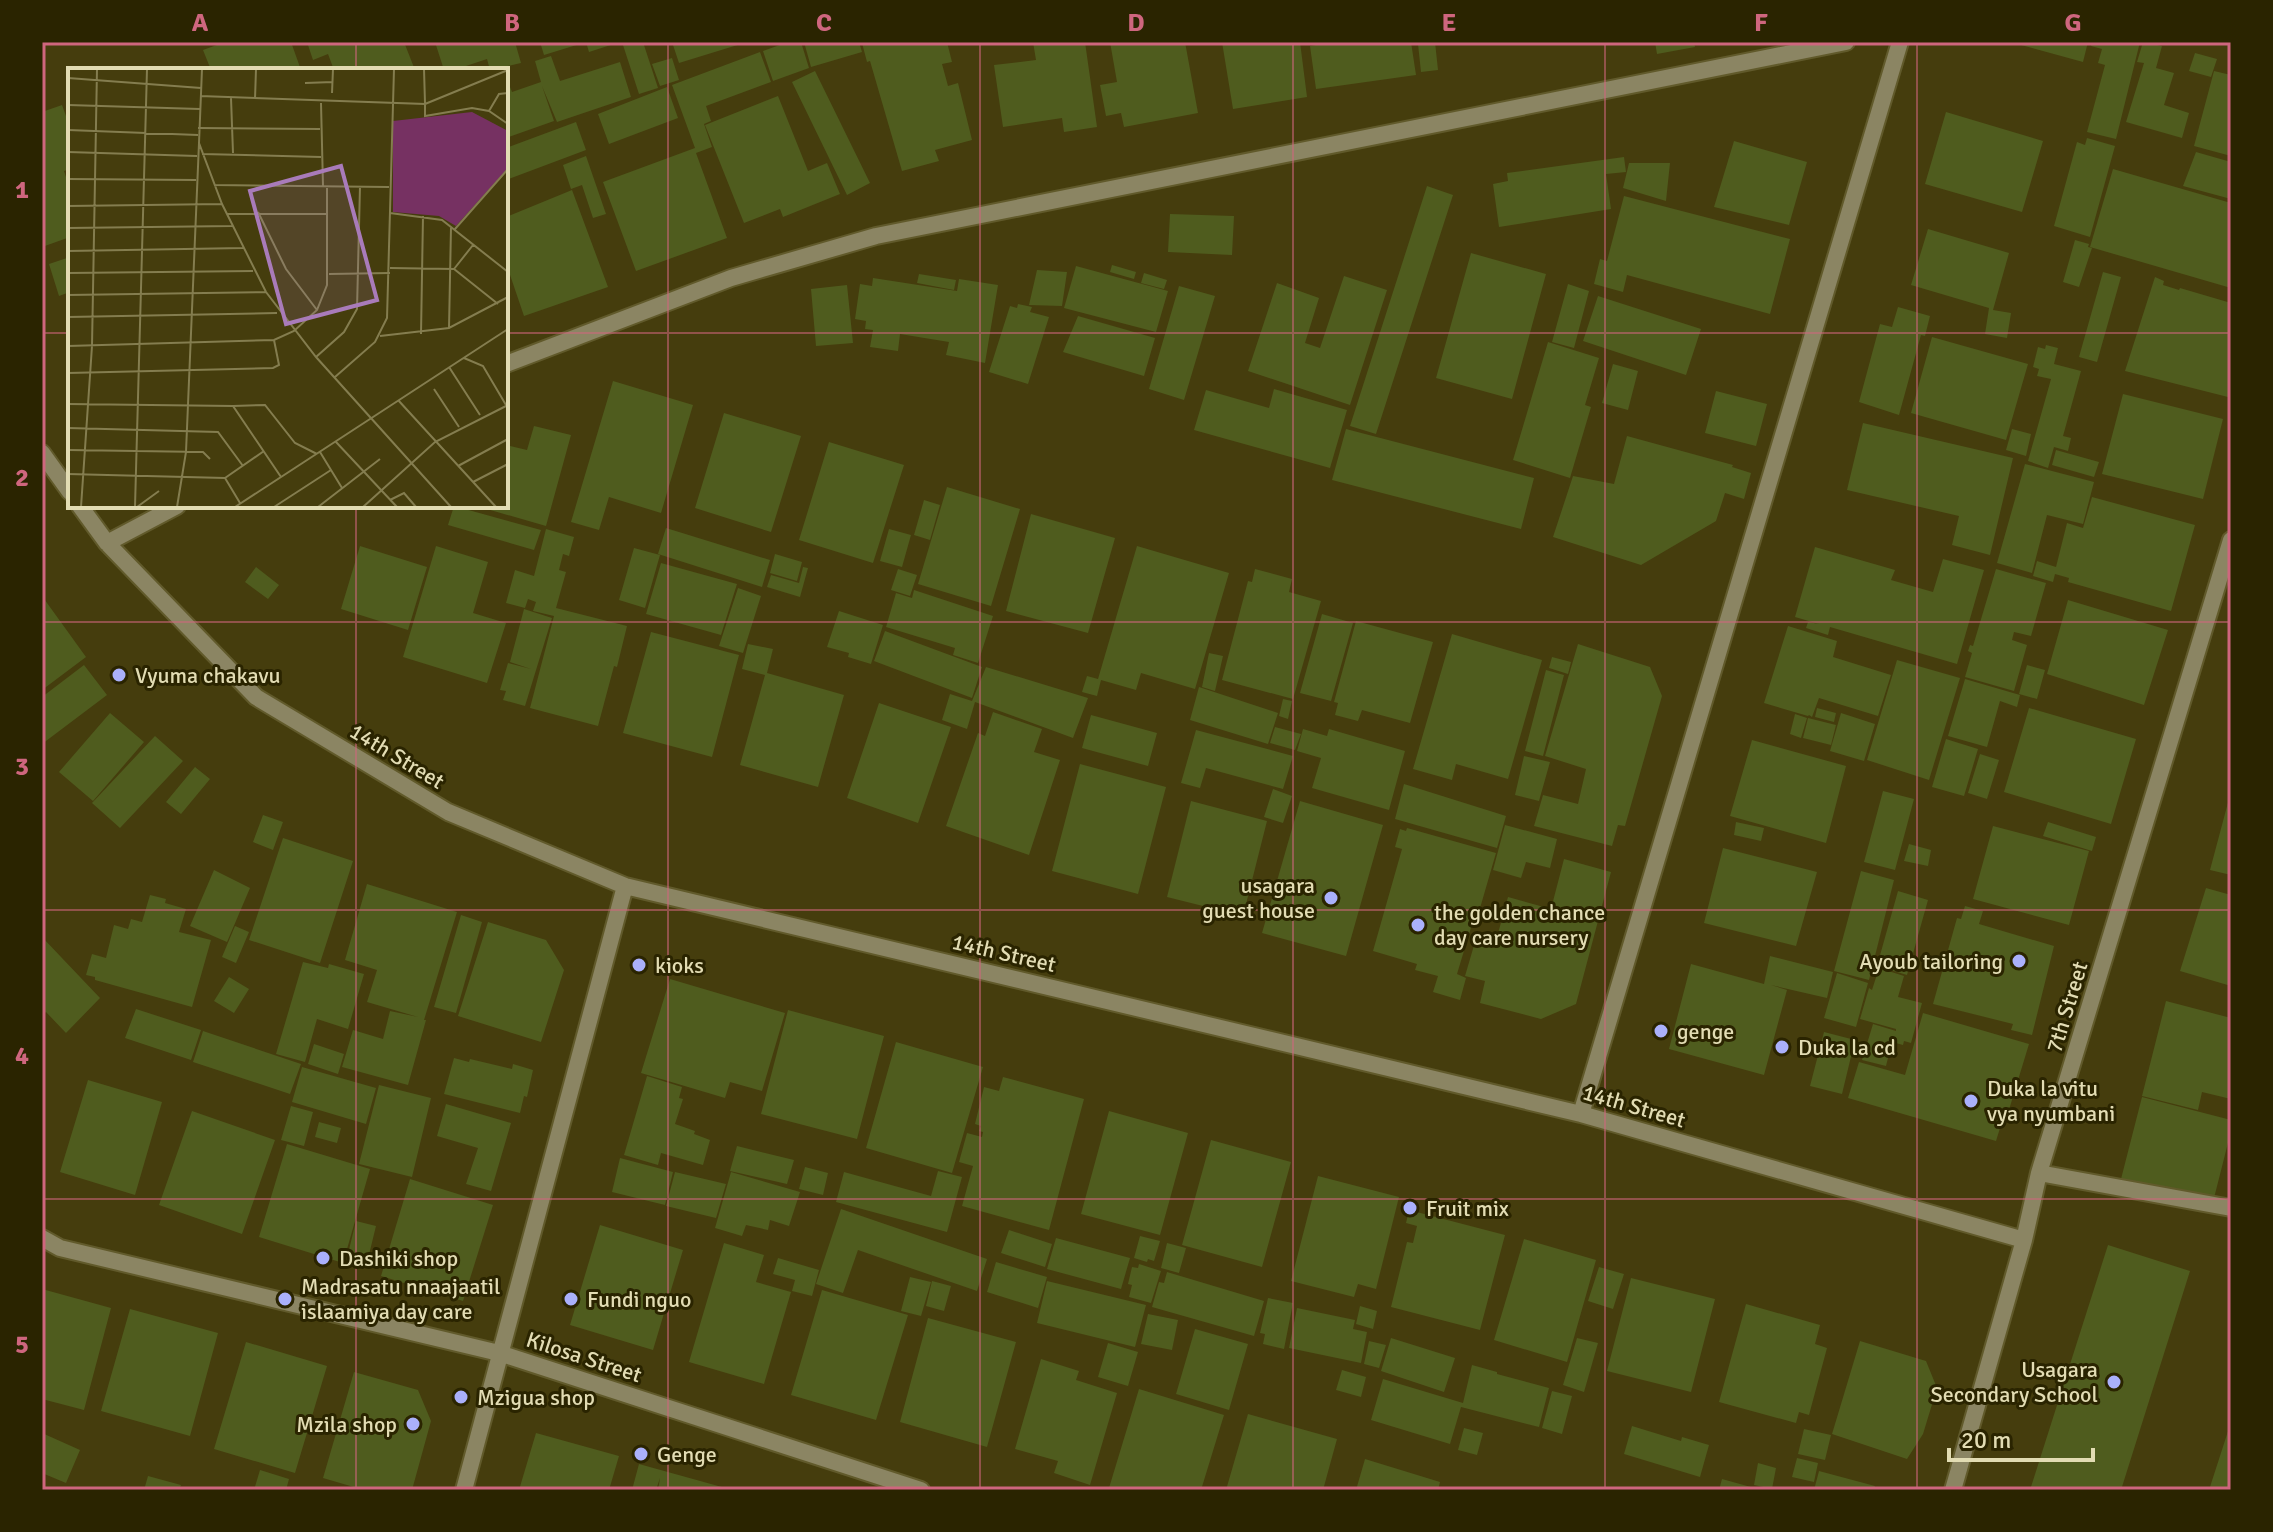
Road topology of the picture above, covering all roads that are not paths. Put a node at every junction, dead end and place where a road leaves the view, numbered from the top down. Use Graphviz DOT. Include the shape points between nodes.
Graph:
graph roads {
  1 [pos="1846,42"];
  2 [pos="1900,42"];
  3 [pos="508,363"];
  4 [pos="42,453"];
  5 [pos="68,489"];
  6 [pos="81,508"];
  7 [pos="173,508"];
  8 [pos="2231,540"];
  9 [pos="107,543"];
  10 [pos="625,886"];
  11 [pos="1581,1114"];
  12 [pos="2039,1173"];
  13 [pos="2231,1208"];
  14 [pos="42,1238"];
  15 [pos="2024,1240"];
  16 [pos="499,1353"];
  17 [pos="464,1490"];
  18 [pos="921,1490"];
  19 [pos="1953,1490"];
  1 -- 3 [label="street" via="876,236 731,278"];
  2 -- 11 [label="street"];
  4 -- 5 [label="street"];
  6 -- 9 [label="street, 14th Street"];
  7 -- 9 [label="street"];
  8 -- 12 [label="street, 7th Street"];
  9 -- 10 [label="street, 14th Street" via="256,697 448,812"];
  10 -- 11 [label="street, 14th Street"];
  10 -- 16 [label="street"];
  11 -- 15 [label="street, 14th Street"];
  12 -- 13 [label="street"];
  12 -- 15 [label="street, 7th Street"];
  14 -- 16 [label="street, Kilosa Street" via="60,1248"];
  15 -- 19 [label="street, 7th Street"];
  16 -- 17 [label="street"];
  16 -- 18 [label="street, Kilosa Street"];
}
